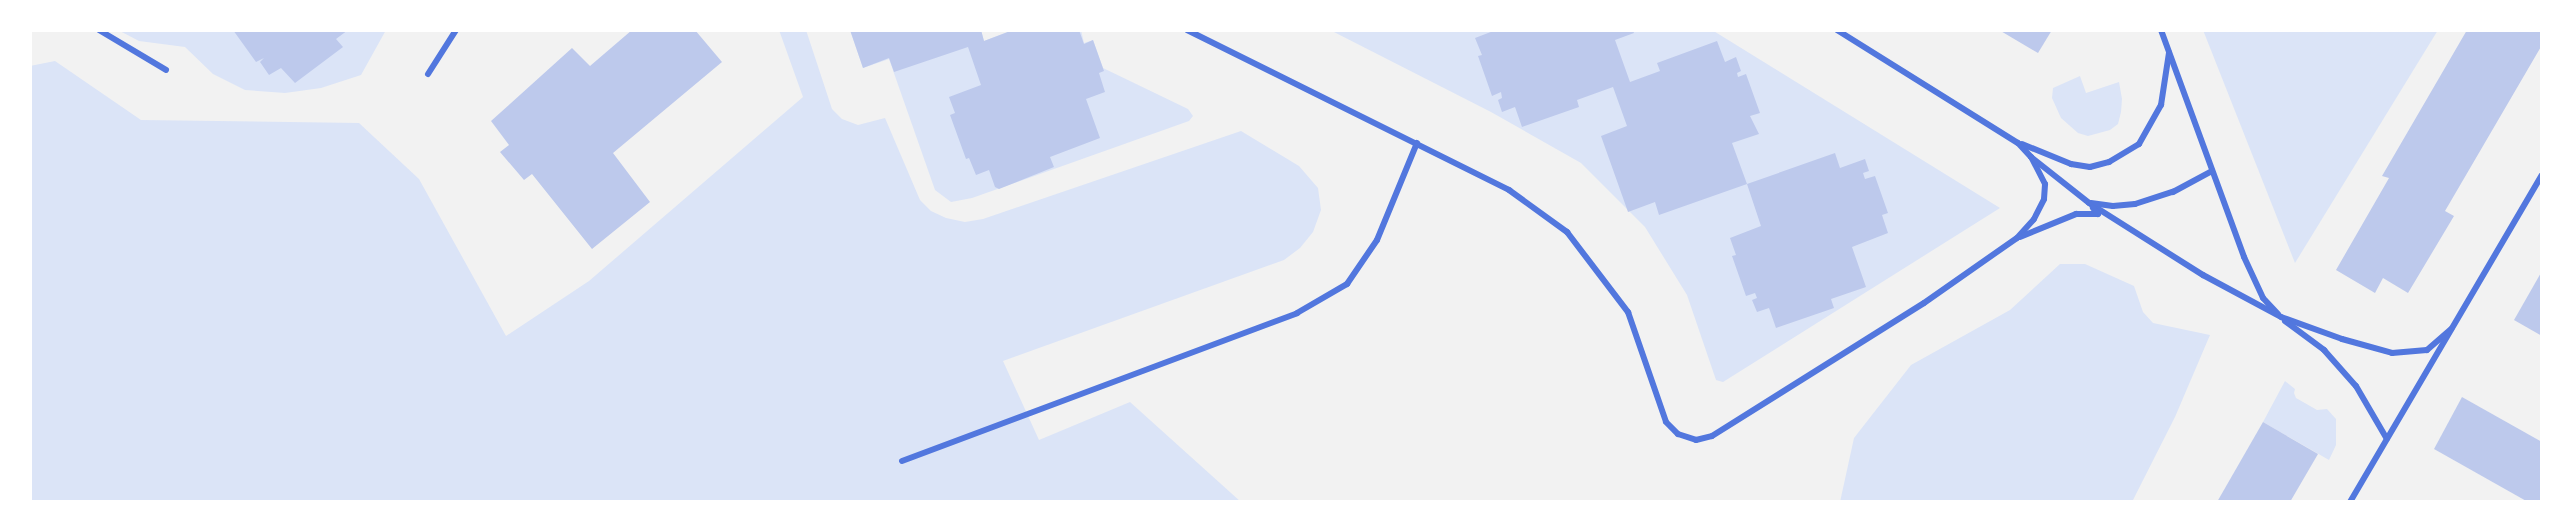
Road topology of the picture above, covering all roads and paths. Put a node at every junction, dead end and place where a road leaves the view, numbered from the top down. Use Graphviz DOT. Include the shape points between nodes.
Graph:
graph roads {
  1 [pos="99,30"];
  2 [pos="456,30"];
  3 [pos="1187,30"];
  4 [pos="1837,30"];
  5 [pos="2160,30"];
  6 [pos="2169,50"];
  7 [pos="166,70"];
  8 [pos="428,74"];
  9 [pos="1417,143"];
  10 [pos="2018,143"];
  11 [pos="2031,157"];
  12 [pos="2212,171"];
  13 [pos="2542,175"];
  14 [pos="2089,203"];
  15 [pos="2017,238"];
  16 [pos="2281,317"];
  17 [pos="2451,329"];
  18 [pos="2386,439"];
  19 [pos="902,461"];
  20 [pos="2350,502"];
  1 -- 7 [label="street"];
  2 -- 8 [label="street"];
  3 -- 9 [label="street"];
  4 -- 10 [label="street"];
  5 -- 6 [label="street"];
  6 -- 10 [label="street" via="2161,105 2139,144 2109,162 2090,167 2070,164"];
  6 -- 12 [label="street"];
  9 -- 15 [label="street" via="1509,190 1567,232 1628,312 1666,422 1678,434 1696,440 1712,436 1924,303"];
  9 -- 19 [label="street" via="1377,240 1347,284 1297,313"];
  10 -- 11 [label="street"];
  11 -- 14 [label="street"];
  11 -- 15 [label="street" via="2045,184 2044,199 2034,219"];
  12 -- 14 [label="street" via="2173,192 2135,204"];
  12 -- 16 [label="street" via="2263,298"];
  13 -- 17 [label="street"];
  14 -- 15 [label="street" via="2098,214 2076,214"];
  14 -- 16 [label="street" via="2203,275"];
  16 -- 17 [label="street" via="2392,352 2427,350"];
  16 -- 18 [label="street" via="2324,350 2356,386"];
  17 -- 18 [label="street"];
  18 -- 20 [label="street"];
}
